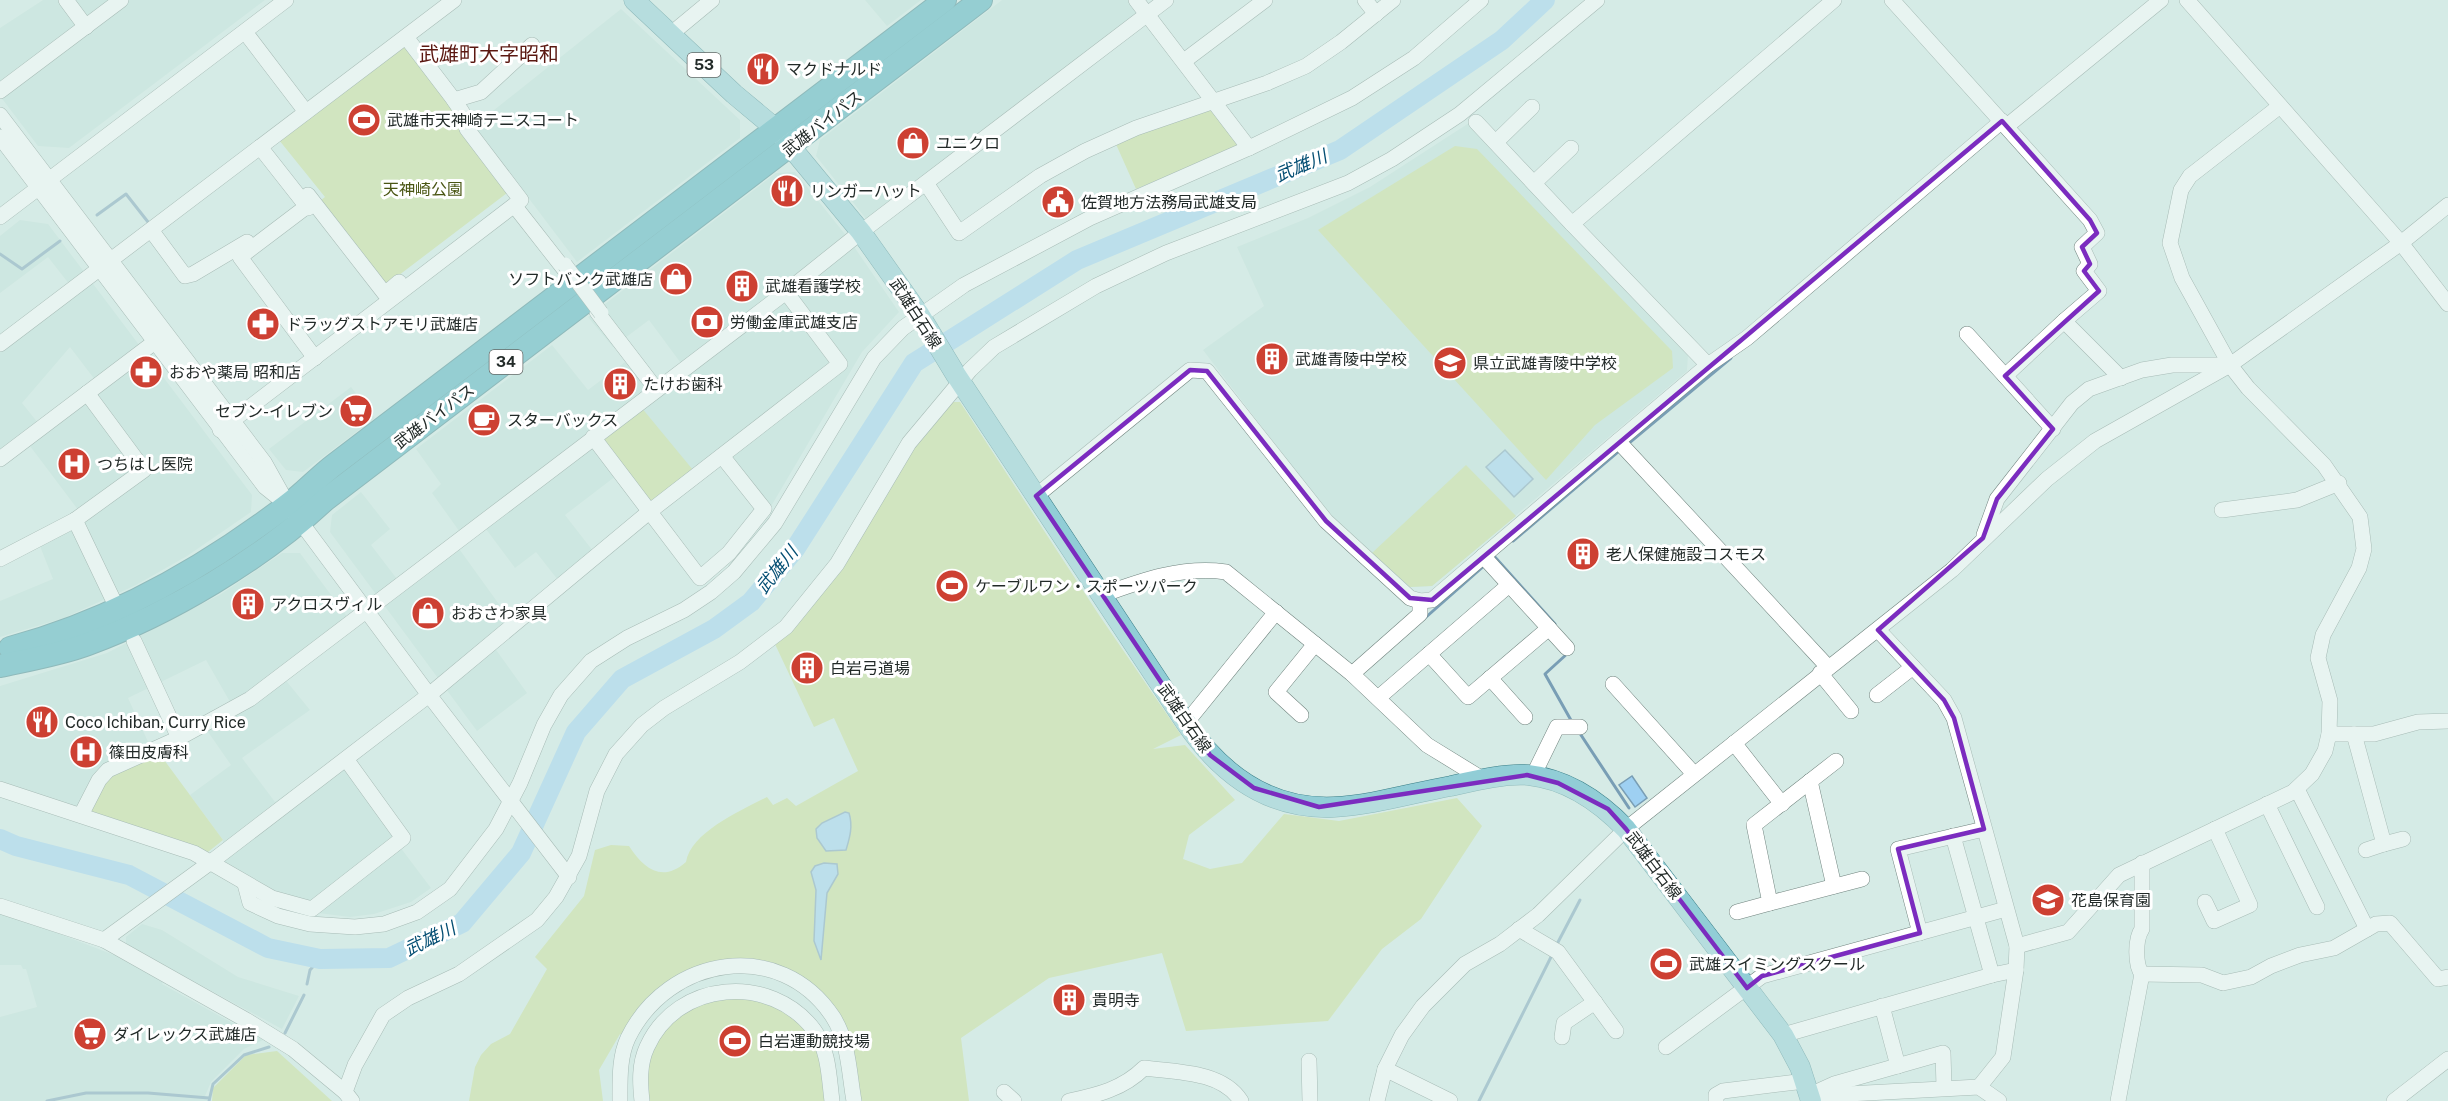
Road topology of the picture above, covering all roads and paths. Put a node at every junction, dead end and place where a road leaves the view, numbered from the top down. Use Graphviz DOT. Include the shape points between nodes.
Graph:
graph roads {
  1 [pos="66,0"];
  2 [pos="121,0"];
  3 [pos="286,0"];
  4 [pos="454,0"];
  5 [pos="633,0"];
  6 [pos="712,0"];
  7 [pos="945,0"];
  8 [pos="981,0"];
  9 [pos="1136,0"];
  10 [pos="1166,0"];
  11 [pos="1265,0"];
  12 [pos="1365,0"];
  13 [pos="1393,0"];
  14 [pos="1597,0"];
  15 [pos="1834,0"];
  16 [pos="1892,0"];
  17 [pos="2161,0"];
  18 [pos="2187,0"];
  19 [pos="1474,2"];
  20 [pos="1147,14"];
  21 [pos="1376,14"];
  22 [pos="86,27"];
  23 [pos="245,32"];
  24 [pos="671,34"];
  25 [pos="406,37"];
  26 [pos="532,45"];
  27 [pos="1184,61"];
  28 [pos="0,91"];
  29 [pos="454,100"];
  30 [pos="1214,101"];
  31 [pos="2280,106"];
  32 [pos="1532,107"];
  33 [pos="306,112"];
  34 [pos="0,115"];
  35 [pos="1476,122"];
  36 [pos="2004,124"];
  37 [pos="776,129"];
  38 [pos="0,137"];
  39 [pos="1496,142"];
  40 [pos="260,147"];
  41 [pos="790,147"];
  42 [pos="1249,148"];
  43 [pos="1571,148"];
  44 [pos="926,183"];
  45 [pos="1534,183"];
  46 [pos="44,184"];
  47 [pos="303,202"];
  48 [pos="516,203"];
  49 [pos="2448,205"];
  50 [pos="0,217"];
  51 [pos="1572,224"];
  52 [pos="154,234"];
  53 [pos="860,240"];
  54 [pos="2401,243"];
  55 [pos="105,265"];
  56 [pos="790,297"];
  57 [pos="2448,304"];
  58 [pos="383,306"];
  59 [pos="919,315"];
  60 [pos="2064,321"];
  61 [pos="1967,334"];
  62 [pos="160,338"];
  63 [pos="0,344"];
  64 [pos="315,358"];
  65 [pos="1708,364"];
  66 [pos="2230,365"];
  67 [pos="2005,375"];
  68 [pos="2121,378"];
  69 [pos="958,379"];
  70 [pos="658,388"];
  71 [pos="87,393"];
  72 [pos="232,420"];
  73 [pos="2053,429"];
  74 [pos="220,430"];
  75 [pos="592,437"];
  76 [pos="1618,441"];
  77 [pos="722,456"];
  78 [pos="0,459"];
  79 [pos="2339,483"];
  80 [pos="1036,496"];
  81 [pos="2222,510"];
  82 [pos="649,512"];
  83 [pos="294,514"];
  84 [pos="75,520"];
  85 [pos="1983,538"];
  86 [pos="0,559"];
  87 [pos="1487,560"];
  88 [pos="1509,585"];
  89 [pos="1102,595"];
  90 [pos="1420,601"];
  91 [pos="118,610"];
  92 [pos="366,610"];
  93 [pos="1276,612"];
  94 [pos="1549,628"];
  95 [pos="1878,630"];
  96 [pos="134,641"];
  97 [pos="1315,644"];
  98 [pos="1568,648"];
  99 [pos="0,651"];
  100 [pos="1429,654"];
  101 [pos="0,666"];
  102 [pos="1912,666"];
  103 [pos="1824,670"];
  104 [pos="1352,674"];
  105 [pos="1490,678"];
  106 [pos="1613,684"];
  107 [pos="429,695"];
  108 [pos="1877,695"];
  109 [pos="1378,698"];
  110 [pos="1851,711"];
  111 [pos="1300,715"];
  112 [pos="1525,717"];
  113 [pos="2448,721"];
  114 [pos="1186,723"];
  115 [pos="1576,726"];
  116 [pos="2329,734"];
  117 [pos="2354,734"];
  118 [pos="179,738"];
  119 [pos="1734,743"];
  120 [pos="346,759"];
  121 [pos="1836,761"];
  122 [pos="1694,774"];
  123 [pos="1533,776"];
  124 [pos="1484,780"];
  125 [pos="1810,781"];
  126 [pos="0,789"];
  127 [pos="2297,789"];
  128 [pos="1782,804"];
  129 [pos="2267,804"];
  130 [pos="512,805"];
  131 [pos="81,815"];
  132 [pos="1626,829"];
  133 [pos="1984,829"];
  134 [pos="2215,829"];
  135 [pos="1953,836"];
  136 [pos="2403,839"];
  137 [pos="2384,844"];
  138 [pos="2366,850"];
  139 [pos="2142,863"];
  140 [pos="206,865"];
  141 [pos="569,877"];
  142 [pos="1862,879"];
  143 [pos="245,884"];
  144 [pos="1834,886"];
  145 [pos="2205,902"];
  146 [pos="1770,903"];
  147 [pos="0,906"];
  148 [pos="2317,907"];
  149 [pos="2006,909"];
  150 [pos="1737,912"];
  151 [pos="1976,918"];
  152 [pos="1520,929"];
  153 [pos="2367,929"];
  154 [pos="1920,933"];
  155 [pos="104,940"];
  156 [pos="2017,946"];
  157 [pos="2016,970"];
  158 [pos="2142,974"];
  159 [pos="1992,975"];
  160 [pos="2448,977"];
  161 [pos="1747,988"];
  162 [pos="1595,1002"];
  163 [pos="1882,1006"];
  164 [pos="1616,1030"];
  165 [pos="1783,1035"];
  166 [pos="1562,1037"];
  167 [pos="1666,1047"];
  168 [pos="2448,1059"];
  169 [pos="1309,1061"];
  170 [pos="1898,1066"];
  171 [pos="1385,1069"];
  172 [pos="1944,1087"];
  173 [pos="1979,1087"];
  174 [pos="1808,1093"];
  175 [pos="349,1096"];
  176 [pos="620,1101"];
  177 [pos="642,1101"];
  178 [pos="832,1101"];
  179 [pos="854,1101"];
  180 [pos="1069,1101"];
  181 [pos="1241,1101"];
  182 [pos="1310,1101"];
  183 [pos="1377,1101"];
  184 [pos="1450,1101"];
  185 [pos="1716,1101"];
  186 [pos="1999,1101"];
  187 [pos="2118,1101"];
  188 [pos="2394,1101"];
  1 -- 22 [label="street"];
  2 -- 22 [label="street"];
  3 -- 23 [label="street"];
  4 -- 25 [label="street"];
  5 -- 24 [label="main road, 53"];
  6 -- 24 [label="street"];
  7 -- 37 [label="highway, 武雄バイパス / 34"];
  8 -- 41 [label="highway, 武雄バイパス / 34"];
  9 -- 20 [label="street"];
  10 -- 20 [label="street"];
  11 -- 27 [label="street"];
  12 -- 21 [label="street"];
  13 -- 21 [label="street"];
  14 -- 69 [label="street" via="1460,114 1392,159 1348,183 1166,253 1096,286 994,347"];
  15 -- 51 [label="street"];
  16 -- 36 [label="street"];
  17 -- 36 [label="street"];
  18 -- 31 [label="street"];
  19 -- 42 [label="street" via="1414,58 1352,98"];
  20 -- 27 [label="street"];
  20 -- 44 [label="street"];
  21 -- 30 [label="street" via="1306,66"];
  22 -- 28 [label="street"];
  23 -- 33 [label="street"];
  23 -- 46 [label="street"];
  24 -- 37 [label="main road, 53"];
  25 -- 29 [label="street"];
  25 -- 33 [label="street"];
  26 -- 29 [label="street" via="481,92"];
  27 -- 30 [label="street"];
  29 -- 48 [label="street" via="467,129"];
  30 -- 42 [label="street"];
  30 -- 44 [label="street" via="1136,128 1085,151 1040,176 959,233"];
  31 -- 54 [label="street"];
  31 -- 66 [label="street" via="2190,176 2181,190 2170,243 2182,278"];
  32 -- 39 [label="street"];
  33 -- 40 [label="street"];
  34 -- 46 [label="street"];
  35 -- 39 [label="street"];
  36 -- 60 [label="street" via="2090,220 2097,233 2082,247 2090,264 2084,271 2098,291"];
  36 -- 65 [label="street" via="1747,338"];
  37 -- 41 [label="main road, 武雄白石線"];
  37 -- 83 [label="highway, 武雄バイパス / 34" via="334,465"];
  38 -- 46 [label="street"];
  39 -- 45 [label="street"];
  40 -- 47 [label="street"];
  40 -- 55 [label="street"];
  41 -- 53 [label="main road, 武雄白石線"];
  41 -- 83 [label="highway, 武雄バイパス / 34" via="334,493"];
  42 -- 59 [label="street" via="1090,218 964,285"];
  43 -- 45 [label="street"];
  44 -- 53 [label="street"];
  45 -- 51 [label="street"];
  46 -- 50 [label="street"];
  46 -- 55 [label="street"];
  47 -- 48 [label="street" via="308,195 385,294 508,198"];
  47 -- 52 [label="street" via="236,250 185,276"];
  47 -- 58 [label="street"];
  47 -- 64 [label="street" via="240,257"];
  48 -- 58 [label="street"];
  48 -- 70 [label="street, bridge"];
  49 -- 54 [label="street"];
  51 -- 65 [label="street"];
  53 -- 56 [label="street"];
  53 -- 59 [label="main road, 武雄白石線"];
  54 -- 57 [label="street"];
  54 -- 66 [label="street"];
  55 -- 62 [label="street"];
  55 -- 63 [label="street"];
  56 -- 70 [label="street"];
  56 -- 77 [label="street" via="840,364"];
  58 -- 64 [label="street"];
  59 -- 69 [label="main road, 武雄白石線"];
  59 -- 130 [label="street" via="874,358 775,523 734,572 684,610 591,661 561,695 544,725"];
  60 -- 67 [label="street"];
  60 -- 68 [label="street"];
  61 -- 67 [label="street"];
  62 -- 71 [label="street"];
  62 -- 72 [label="street"];
  62 -- 74 [label="street"];
  64 -- 72 [label="street"];
  65 -- 76 [label="street"];
  66 -- 68 [label="street" via="2172,365"];
  66 -- 79 [label="street"];
  66 -- 85 [label="street" via="2095,441"];
  67 -- 73 [label="street"];
  68 -- 73 [label="street" via="2090,389 2072,403"];
  69 -- 80 [label="main road, 武雄白石線"];
  69 -- 141 [label="street" via="909,443 837,564 786,627 740,662 664,708 616,754 597,791 586,835"];
  70 -- 75 [label="street"];
  71 -- 78 [label="street"];
  71 -- 84 [label="street" via="144,470"];
  72 -- 74 [label="street"];
  72 -- 83 [label="street" via="274,478"];
  73 -- 85 [label="street" via="1997,499"];
  74 -- 83 [label="street" via="265,487"];
  75 -- 82 [label="street"];
  75 -- 92 [label="street"];
  76 -- 87 [label="street"];
  76 -- 103 [label="street"];
  77 -- 82 [label="street"];
  77 -- 82 [label="street" via="764,509 729,553 700,578"];
  79 -- 81 [label="street" via="2297,500"];
  79 -- 116 [label="street" via="2361,517 2364,549 2359,568 2323,635 2318,658 2330,701"];
  80 -- 89 [label="main road, 武雄白石線"];
  80 -- 90 [label="street" via="1190,370 1207,371 1326,521 1410,597"];
  82 -- 107 [label="street"];
  83 -- 91 [label="highway, 武雄バイパス / 34"];
  83 -- 92 [label="street"];
  83 -- 101 [label="highway, 武雄バイパス / 34" via="219,578 130,627 85,645"];
  84 -- 86 [label="street"];
  84 -- 91 [label="street"];
  85 -- 95 [label="street" via="1952,570"];
  87 -- 88 [label="street"];
  87 -- 90 [label="street" via="1432,600"];
  88 -- 94 [label="street"];
  88 -- 100 [label="street"];
  89 -- 93 [label="street" via="1158,575 1205,569 1226,572"];
  89 -- 114 [label="main road, 武雄白石線"];
  90 -- 104 [label="street" via="1420,614"];
  91 -- 99 [label="highway, 武雄バイパス / 34"];
  92 -- 107 [label="street"];
  92 -- 118 [label="street" via="250,699"];
  93 -- 97 [label="street"];
  93 -- 114 [label="street"];
  94 -- 98 [label="street"];
  94 -- 105 [label="street"];
  95 -- 102 [label="street"];
  95 -- 103 [label="street"];
  96 -- 118 [label="street"];
  97 -- 104 [label="street"];
  97 -- 111 [label="street" via="1276,692"];
  100 -- 105 [label="street" via="1468,697"];
  100 -- 109 [label="street"];
  102 -- 108 [label="street"];
  102 -- 133 [label="street" via="1944,700 1954,718"];
  103 -- 110 [label="street"];
  103 -- 119 [label="street"];
  104 -- 109 [label="street"];
  105 -- 112 [label="street"];
  106 -- 122 [label="street"];
  107 -- 120 [label="street"];
  107 -- 130 [label="street"];
  109 -- 124 [label="street" via="1427,745"];
  113 -- 117 [label="street" via="2418,722 2374,734"];
  114 -- 124 [label="main road, 武雄白石線" via="1210,755 1238,780 1304,805 1356,804"];
  115 -- 123 [label="street" via="1557,727"];
  116 -- 117 [label="street"];
  116 -- 127 [label="street" via="2312,774"];
  117 -- 137 [label="street"];
  118 -- 131 [label="street" via="108,770"];
  119 -- 122 [label="street"];
  119 -- 128 [label="street"];
  120 -- 140 [label="street"];
  120 -- 143 [label="street" via="403,838 312,909 272,898"];
  121 -- 125 [label="street"];
  122 -- 132 [label="street"];
  123 -- 124 [label="main road, 武雄白石線"];
  123 -- 132 [label="main road, 武雄白石線" via="1588,796 1608,809"];
  125 -- 128 [label="street"];
  125 -- 144 [label="street"];
  126 -- 131 [label="street"];
  127 -- 129 [label="street"];
  127 -- 153 [label="street"];
  128 -- 146 [label="street" via="1754,825"];
  129 -- 134 [label="street"];
  129 -- 148 [label="street"];
  130 -- 141 [label="street"];
  130 -- 143 [label="street" via="450,889 417,912 384,924 310,924 278,916 250,903"];
  131 -- 140 [label="street" via="194,854"];
  132 -- 152 [label="street"];
  132 -- 161 [label="main road, 武雄白石線"];
  133 -- 135 [label="street"];
  133 -- 149 [label="street"];
  134 -- 139 [label="street"];
  134 -- 145 [label="street" via="2250,905 2214,921"];
  135 -- 151 [label="street"];
  135 -- 154 [label="street" via="1898,849"];
  136 -- 137 [label="street"];
  137 -- 138 [label="street"];
  139 -- 156 [label="street" via="2119,875 2068,932"];
  139 -- 158 [label="street" via="2142,929 2138,934 2138,968"];
  140 -- 143 [label="street"];
  140 -- 155 [label="street"];
  141 -- 175 [label="street" via="537,920 459,974 408,998 383,1015 355,1065"];
  142 -- 144 [label="street"];
  144 -- 146 [label="street"];
  146 -- 150 [label="street"];
  147 -- 155 [label="street"];
  149 -- 151 [label="street"];
  149 -- 156 [label="street"];
  151 -- 154 [label="street"];
  151 -- 159 [label="street"];
  152 -- 162 [label="street" via="1556,950"];
  152 -- 171 [label="street" via="1465,964 1423,1006 1402,1035"];
  153 -- 158 [label="street" via="2334,948 2300,955 2251,978 2223,983 2202,975"];
  153 -- 160 [label="street" via="2390,923 2438,979"];
  154 -- 161 [label="street" via="1762,976"];
  155 -- 175 [label="street" via="293,1049"];
  156 -- 157 [label="street"];
  157 -- 159 [label="street"];
  157 -- 173 [label="street" via="2003,1058"];
  158 -- 187 [label="street"];
  159 -- 163 [label="street"];
  161 -- 165 [label="main road, 武雄白石線"];
  161 -- 167 [label="street"];
  162 -- 164 [label="street"];
  162 -- 166 [label="street" via="1564,1023"];
  163 -- 165 [label="street"];
  163 -- 170 [label="street"];
  165 -- 174 [label="main road, 武雄白石線"];
  168 -- 188 [label="street"];
  169 -- 182 [label="street"];
  170 -- 172 [label="street" via="1943,1053"];
  170 -- 174 [label="street"];
  171 -- 183 [label="street"];
  171 -- 184 [label="street"];
  172 -- 173 [label="street"];
  172 -- 174 [label="street"];
  173 -- 186 [label="street"];
  174 -- 185 [label="street" via="1723,1091 1716,1095"];
  176 -- 179 [label="street" via="627,1040 648,1005 670,986 725,966 754,966 782,975 804,986 820,1001 844,1039"];
  177 -- 178 [label="street" via="641,1063 653,1035 690,1001 727,990 747,991 782,1002 815,1031 825,1051"];
  180 -- 181 [label="street" via="1130,1082 1144,1068 1215,1080 1230,1088"];
}
